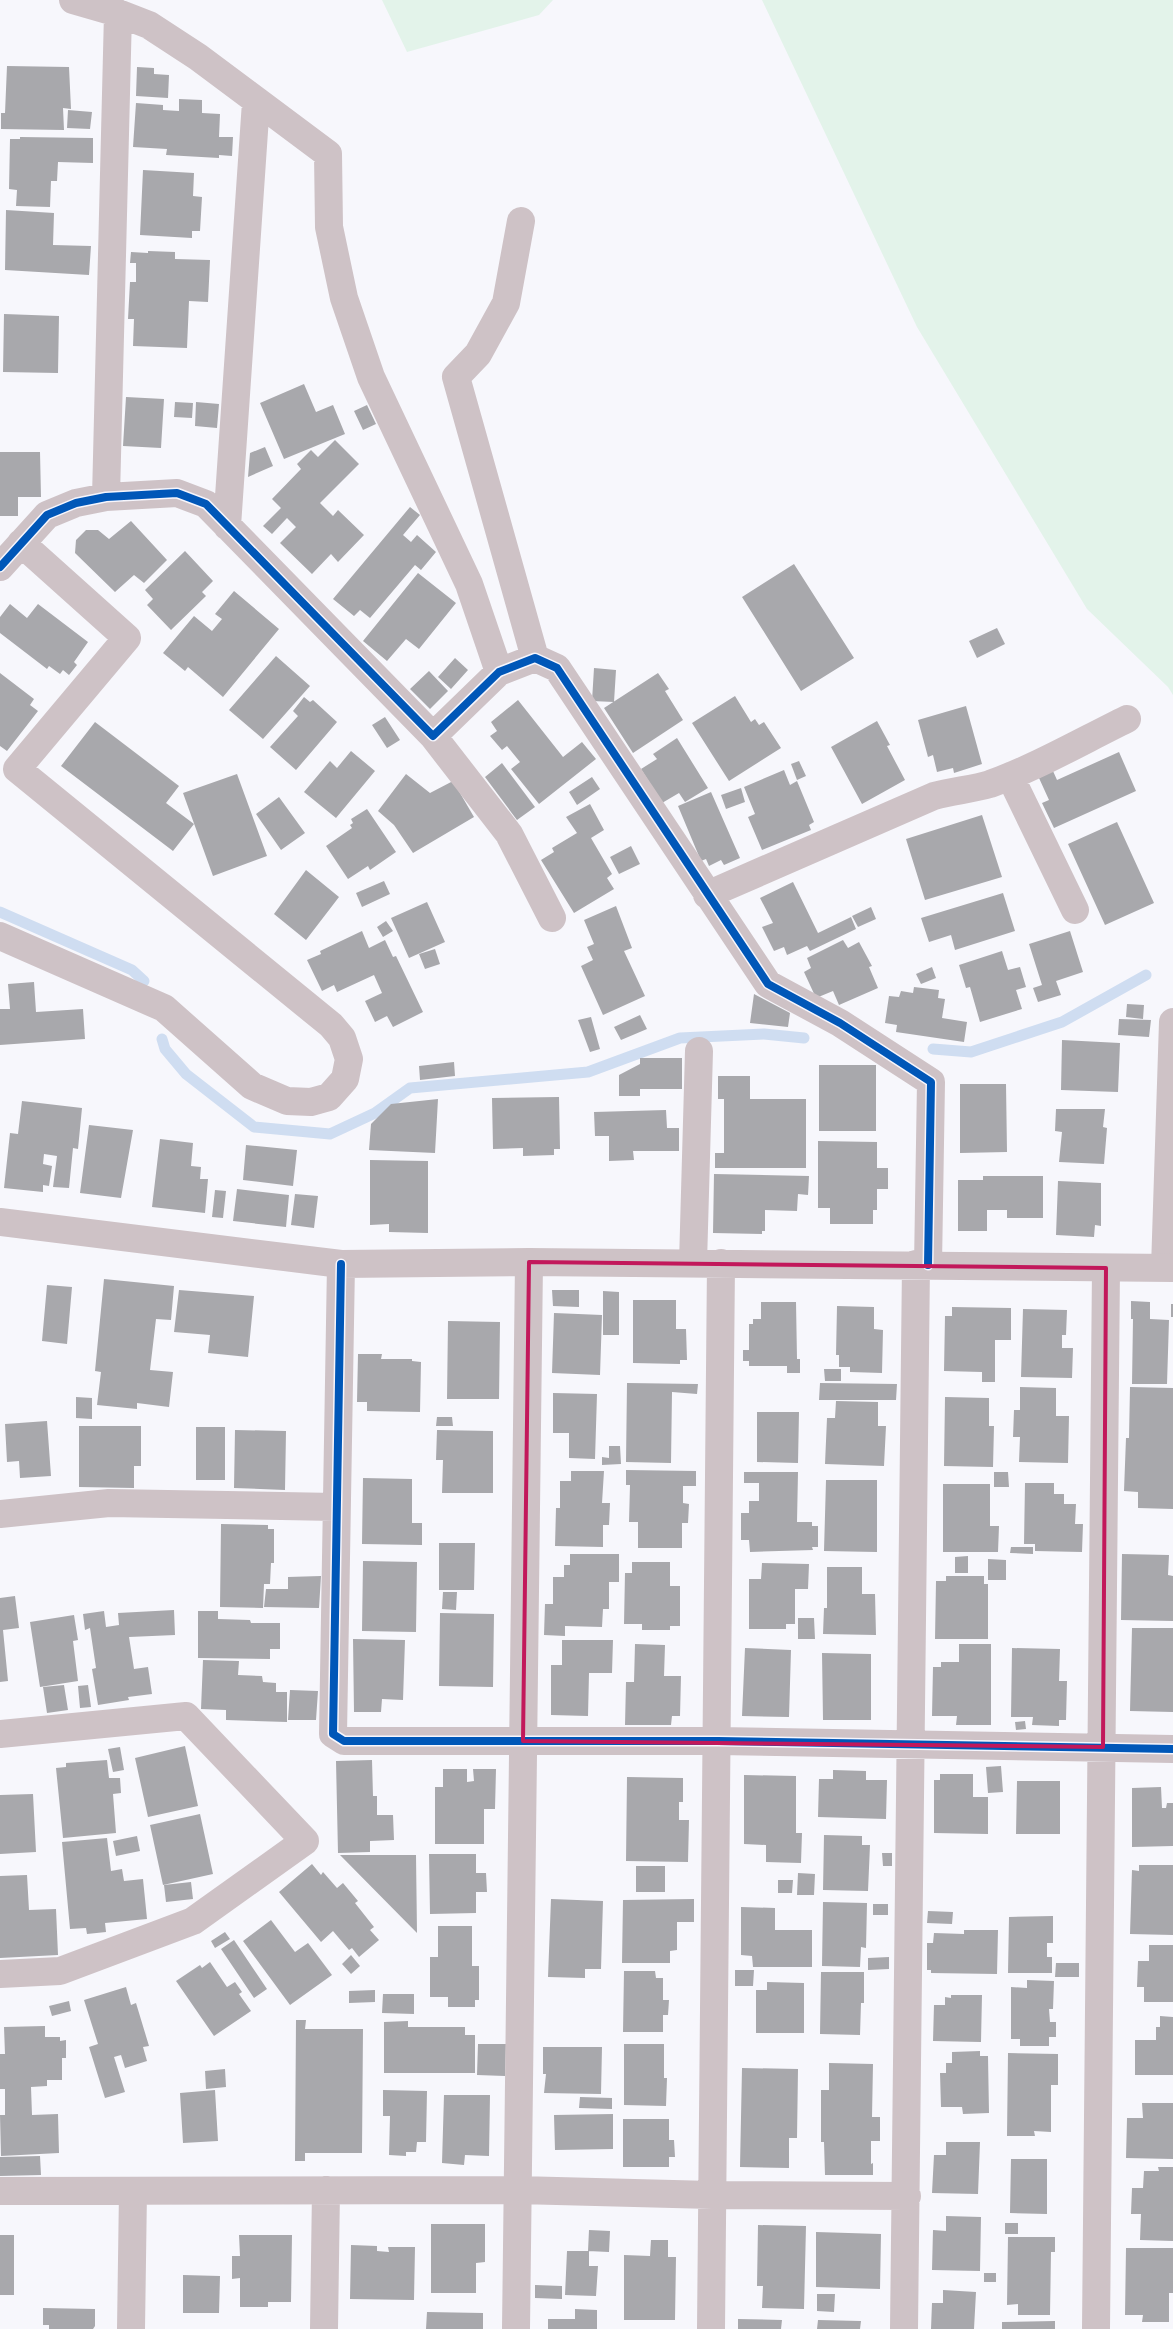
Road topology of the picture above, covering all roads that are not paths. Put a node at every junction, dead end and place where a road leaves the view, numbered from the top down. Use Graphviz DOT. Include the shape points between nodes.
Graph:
graph roads {
  1 [pos="73,0"];
  2 [pos="118,13"];
  3 [pos="256,102"];
  4 [pos="521,221"];
  5 [pos="106,496"];
  6 [pos="227,526"];
  7 [pos="21,543"];
  8 [pos="0,567"];
  9 [pos="535,658"];
  10 [pos="499,672"];
  11 [pos="1127,719"];
  12 [pos="433,736"];
  13 [pos="1010,776"];
  14 [pos="708,894"];
  15 [pos="1075,910"];
  16 [pos="552,918"];
  17 [pos="0,936"];
  18 [pos="1173,1022"];
  19 [pos="699,1051"];
  20 [pos="0,1222"];
  21 [pos="529,1262"];
  22 [pos="693,1263"];
  23 [pos="341,1264"];
  24 [pos="721,1264"];
  25 [pos="922,1265"];
  26 [pos="1106,1268"];
  27 [pos="1169,1268"];
  28 [pos="336,1507"];
  29 [pos="0,1514"];
  30 [pos="0,1734"];
  31 [pos="523,1741"];
  32 [pos="718,1741"];
  33 [pos="911,1745"];
  34 [pos="1103,1747"];
  35 [pos="1173,1749"];
  36 [pos="0,1974"];
  37 [pos="326,2190"];
  38 [pos="518,2190"];
  39 [pos="0,2191"];
  40 [pos="134,2191"];
  41 [pos="712,2195"];
  42 [pos="907,2196"];
  43 [pos="131,2329"];
  44 [pos="324,2329"];
  45 [pos="516,2329"];
  46 [pos="711,2329"];
  47 [pos="904,2329"];
  48 [pos="1096,2329"];
  1 -- 2 [label="street"];
  2 -- 3 [label="street" via="174,41"];
  2 -- 5 [label="street"];
  3 -- 6 [label="street"];
  3 -- 10 [label="street" via="328,154 329,228 344,298 371,377 469,584"];
  4 -- 9 [label="street" via="506,303 478,354 456,377"];
  5 -- 6 [label="street" via="177,494 206,504"];
  5 -- 7 [label="street" via="48,514"];
  6 -- 12 [label="street"];
  7 -- 8 [label="street"];
  7 -- 17 [label="street" via="127,638 17,769 331,1025 342,1038 349,1059 345,1079 329,1097 311,1102 288,1101 252,1086 164,1008"];
  9 -- 10 [label="street"];
  9 -- 14 [label="street" via="557,668"];
  10 -- 12 [label="street"];
  11 -- 13 [label="street"];
  12 -- 16 [label="street" via="509,834"];
  13 -- 14 [label="street" via="934,796"];
  13 -- 15 [label="street"];
  14 -- 25 [label="street" via="768,984 840,1023 931,1082"];
  18 -- 27 [label="street"];
  19 -- 22 [label="street"];
  20 -- 23 [label="street"];
  21 -- 22 [label="street"];
  21 -- 23 [label="street"];
  21 -- 31 [label="street"];
  22 -- 24 [label="street"];
  23 -- 28 [label="street"];
  24 -- 25 [label="street"];
  24 -- 32 [label="street"];
  25 -- 26 [label="street"];
  25 -- 33 [label="street"];
  26 -- 27 [label="street"];
  26 -- 34 [label="street"];
  28 -- 29 [label="street" via="109,1503"];
  28 -- 31 [label="street" via="332,1734 344,1741"];
  30 -- 36 [label="street" via="186,1716 305,1841 193,1921 60,1971"];
  31 -- 32 [label="street"];
  31 -- 38 [label="street"];
  32 -- 33 [label="street"];
  32 -- 41 [label="street"];
  33 -- 34 [label="street"];
  33 -- 42 [label="street"];
  34 -- 35 [label="street"];
  34 -- 48 [label="street"];
  37 -- 38 [label="street"];
  37 -- 40 [label="street"];
  37 -- 44 [label="street"];
  38 -- 41 [label="street"];
  38 -- 45 [label="street"];
  39 -- 40 [label="street"];
  40 -- 43 [label="street"];
  41 -- 42 [label="street"];
  41 -- 46 [label="street"];
  42 -- 47 [label="street"];
}
